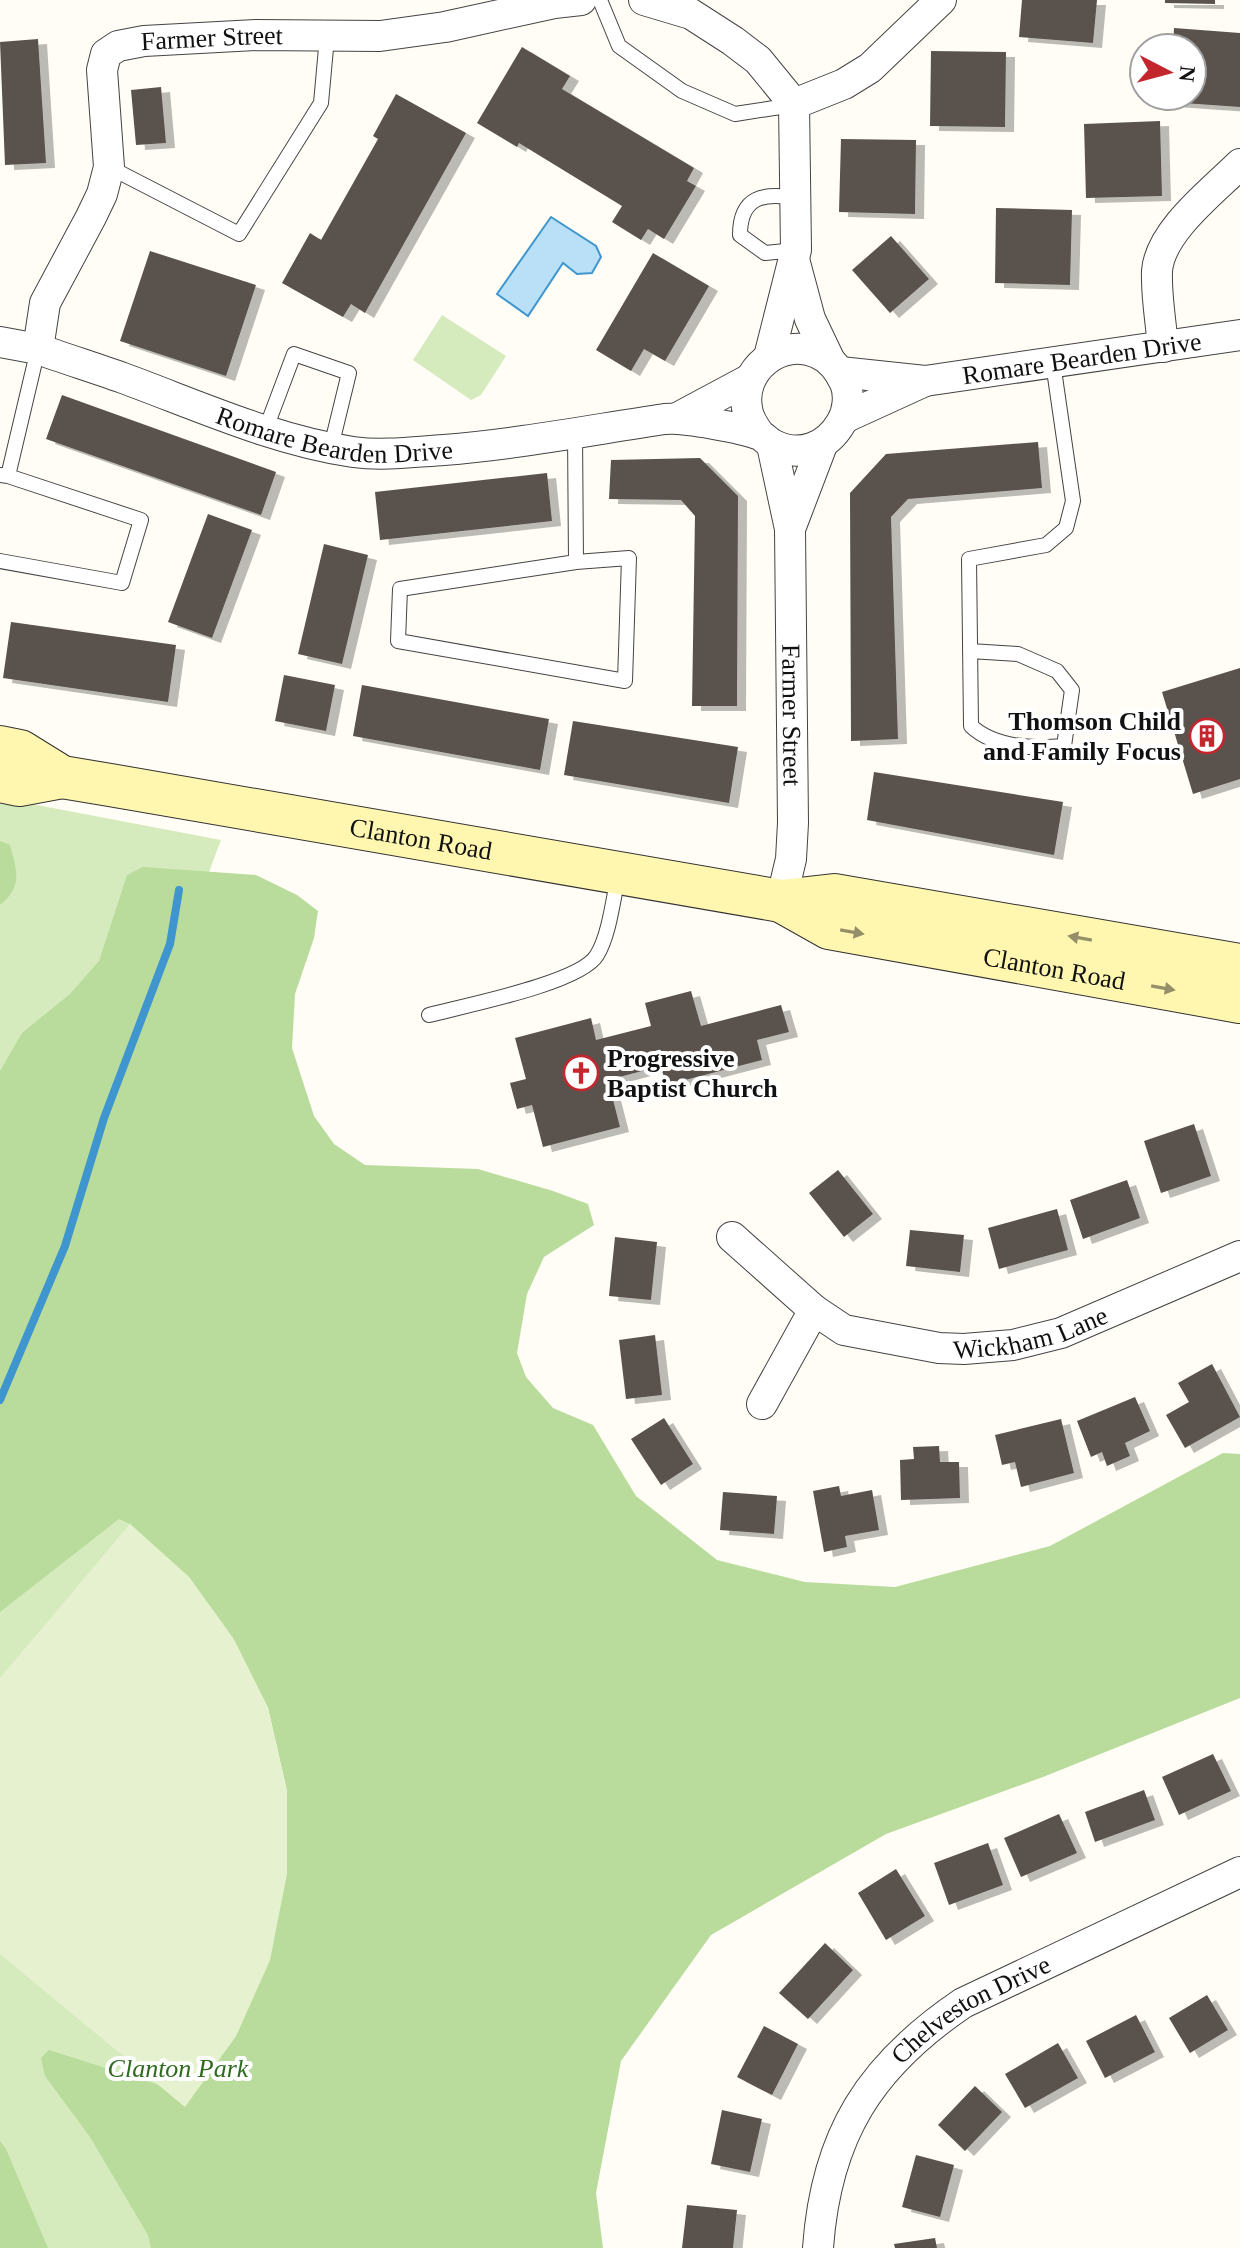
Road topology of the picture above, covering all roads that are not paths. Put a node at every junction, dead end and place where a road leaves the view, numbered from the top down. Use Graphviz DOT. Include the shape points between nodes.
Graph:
graph roads {
  1 [pos="581,0"];
  2 [pos="600,0"];
  3 [pos="644,0"];
  4 [pos="941,0"];
  5 [pos="327,37"];
  6 [pos="794,104"];
  7 [pos="1240,164"];
  8 [pos="109,167"];
  9 [pos="796,198"];
  10 [pos="795,256"];
  11 [pos="1240,335"];
  12 [pos="0,342"];
  13 [pos="1163,347"];
  14 [pos="38,349"];
  15 [pos="1053,363"];
  16 [pos="835,366"];
  17 [pos="759,368"];
  18 [pos="925,381"];
  19 [pos="679,417"];
  20 [pos="844,418"];
  21 [pos="265,431"];
  22 [pos="575,433"];
  23 [pos="766,440"];
  24 [pos="822,445"];
  25 [pos="331,447"];
  26 [pos="4,476"];
  27 [pos="790,529"];
  28 [pos="0,561"];
  29 [pos="576,562"];
  30 [pos="970,651"];
  31 [pos="0,747"];
  32 [pos="62,777"];
  33 [pos="0,781"];
  34 [pos="619,873"];
  35 [pos="781,901"];
  36 [pos="1240,965"];
  37 [pos="1240,1002"];
  38 [pos="429,1015"];
  39 [pos="732,1237"];
  40 [pos="1240,1256"];
  41 [pos="814,1310"];
  42 [pos="762,1404"];
  43 [pos="1240,1872"];
  44 [pos="818,2248"];
  1 -- 5 [label="street, Farmer Street" via="445,27"];
  2 -- 6 [label="lane" via="619,46 682,91 735,114"];
  3 -- 6 [label="street" via="691,14 733,41 758,60"];
  4 -- 6 [label="street" via="870,68"];
  5 -- 8 [label="street, Farmer Street" via="242,36 118,46 106,54 102,70"];
  5 -- 8 [label="lane" via="321,103 239,234"];
  6 -- 9 [label="street"];
  7 -- 13 [label="street" via="1167,242 1157,269"];
  8 -- 14 [label="street, Farmer Street" via="102,194 45,303"];
  9 -- 10 [label="street"];
  9 -- 10 [label="lane" via="764,195 750,203 740,219 740,235 765,253"];
  10 -- 16 [label="street" via="810,319"];
  10 -- 17 [label="street"];
  11 -- 13 [label="street, Romare Bearden Drive"];
  12 -- 14 [label="street, Romare Bearden Drive"];
  13 -- 15 [label="street, Romare Bearden Drive"];
  14 -- 21 [label="street, Romare Bearden Drive"];
  14 -- 26 [label="lane"];
  15 -- 18 [label="street, Romare Bearden Drive"];
  15 -- 30 [label="lane" via="1073,501 1066,528 1046,545 969,559"];
  16 -- 17 [label="street" via="816,352 800,349 784,350"];
  16 -- 18 [label="street, Romare Bearden Drive"];
  16 -- 20 [label="street" via="846,387"];
  17 -- 19 [label="street, Romare Bearden Drive"];
  17 -- 23 [label="street" via="746,394 747,409"];
  18 -- 20 [label="street, Romare Bearden Drive"];
  19 -- 22 [label="street, Romare Bearden Drive"];
  19 -- 23 [label="street, Romare Bearden Drive"];
  20 -- 24 [label="street"];
  21 -- 25 [label="street, Romare Bearden Drive"];
  21 -- 25 [label="lane" via="294,354 349,373"];
  22 -- 25 [label="street, Romare Bearden Drive" via="386,454"];
  22 -- 29 [label="lane"];
  23 -- 24 [label="street" via="788,450"];
  23 -- 27 [label="street, Farmer Street"];
  24 -- 27 [label="street, Farmer Street"];
  26 -- 28 [label="lane" via="141,520 122,583"];
  27 -- 35 [label="street, Farmer Street" via="793,823"];
  29 -- 29 [label="lane" via="629,558 625,681 398,641 400,589"];
  30 -- 30 [label="lane" via="971,726 984,738 1033,748 1064,746 1072,690 1057,671 1018,654"];
  31 -- 32 [label="main road, Clanton Road" via="20,751"];
  32 -- 33 [label="main road, Clanton Road" via="19,785"];
  32 -- 34 [label="main road, Clanton Road"];
  34 -- 35 [label="main road, Clanton Road"];
  34 -- 38 [label="lane" via="597,956 585,969"];
  36 -- 35 [label="main road, Clanton Road, one-way" via="834,895"];
  35 -- 37 [label="main road, Clanton Road, one-way" via="829,928"];
  39 -- 41 [label="street, Wickham Lane"];
  40 -- 41 [label="street, Wickham Lane" via="1061,1333 1013,1345 939,1348 844,1330"];
  41 -- 42 [label="street"];
  43 -- 44 [label="street, Chelveston Drive" via="963,2003 926,2028 893,2059 849,2123 821,2209"];
}
